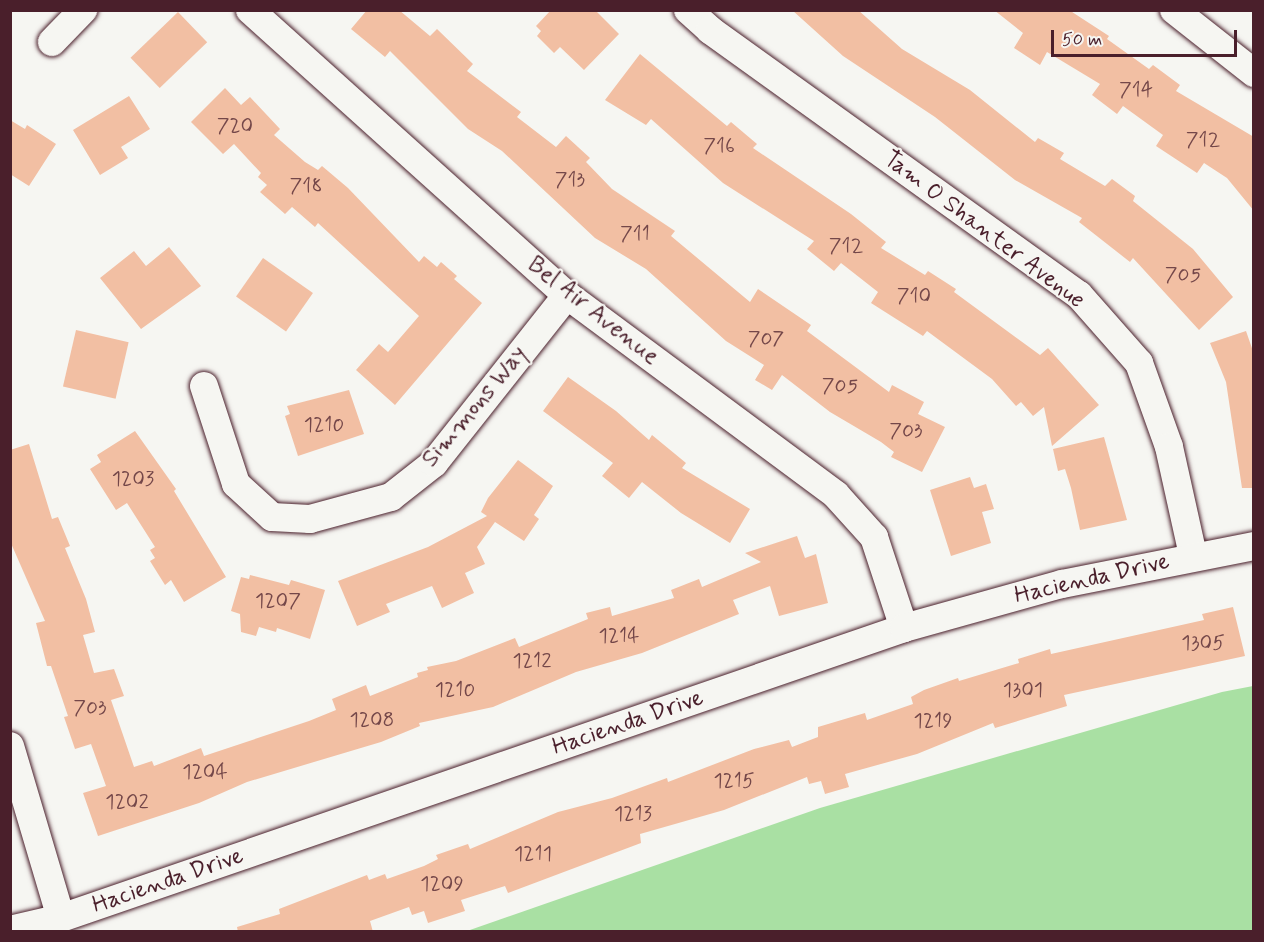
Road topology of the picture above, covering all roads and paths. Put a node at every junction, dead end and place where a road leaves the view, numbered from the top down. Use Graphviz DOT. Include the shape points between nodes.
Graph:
graph roads {
  1 [pos="83,10"];
  2 [pos="250,10"];
  3 [pos="688,10"];
  4 [pos="1174,10"];
  5 [pos="52,42"];
  6 [pos="1254,73"];
  7 [pos="567,295"];
  8 [pos="204,386"];
  9 [pos="1254,546"];
  10 [pos="1193,555"];
  11 [pos="904,628"];
  12 [pos="10,746"];
  13 [pos="61,918"];
  14 [pos="10,930"];
  1 -- 5 [label="street"];
  2 -- 7 [label="street, Bel Air Avenue"];
  3 -- 10 [label="street, Tam O Shanter Avenue" via="710,30 1079,296 1139,363 1169,447"];
  4 -- 6 [label="street"];
  7 -- 8 [label="street, Simmons Way" via="434,463 391,497 310,519 272,517 236,484"];
  7 -- 11 [label="street, Bel Air Avenue" via="836,495 874,537"];
  9 -- 10 [label="street, Hacienda Drive"];
  10 -- 11 [label="street, Hacienda Drive" via="1062,584"];
  11 -- 13 [label="street, Hacienda Drive"];
  12 -- 13 [label="street"];
  13 -- 14 [label="street, Hacienda Drive"];
}
